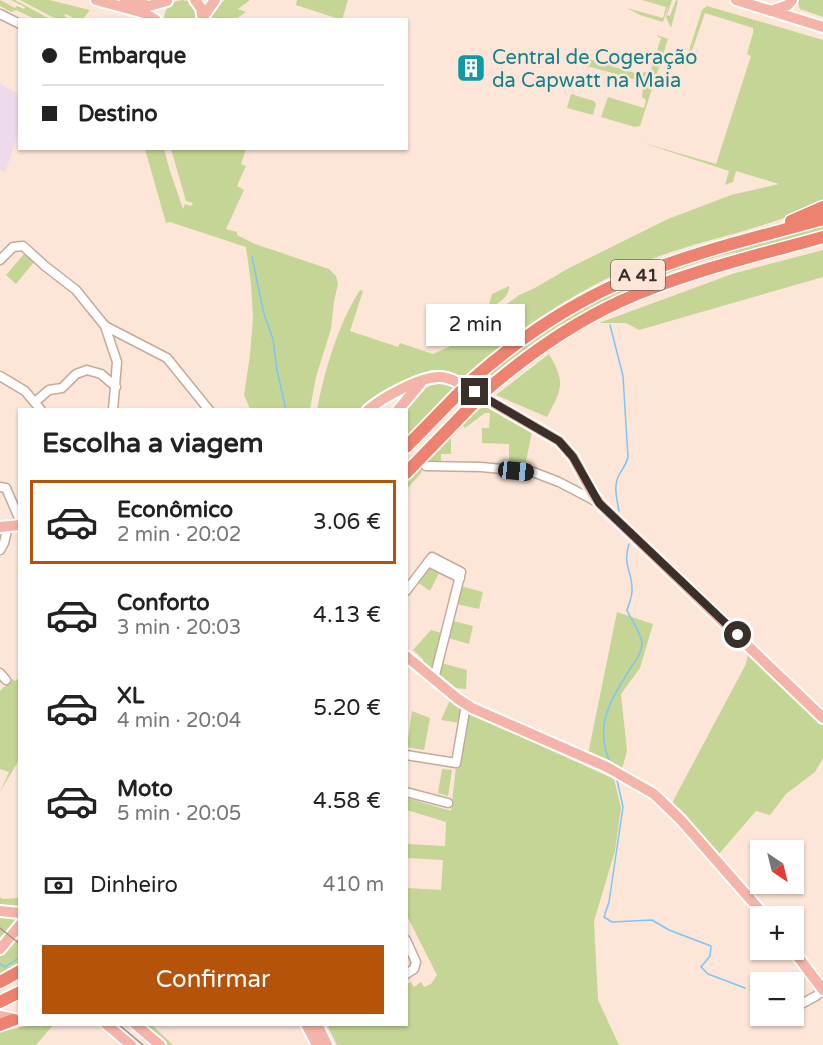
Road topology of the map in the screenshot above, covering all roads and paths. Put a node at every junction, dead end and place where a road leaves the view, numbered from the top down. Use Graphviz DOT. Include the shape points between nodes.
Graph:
graph roads {
  1 [pos="96,0"];
  2 [pos="125,0"];
  3 [pos="168,0"];
  4 [pos="195,0"];
  5 [pos="215,0"];
  6 [pos="736,0"];
  7 [pos="794,0"];
  8 [pos="771,11"];
  9 [pos="0,14"];
  10 [pos="154,18"];
  11 [pos="159,18"];
  12 [pos="203,18"];
  13 [pos="804,21"];
  14 [pos="18,23"];
  15 [pos="823,27"];
  16 [pos="823,207"];
  17 [pos="823,219"];
  18 [pos="823,237"];
  19 [pos="735,244"];
  20 [pos="0,260"];
  21 [pos="105,326"];
  22 [pos="0,376"];
  23 [pos="425,380"];
  24 [pos="116,387"];
  25 [pos="35,402"];
  26 [pos="40,408"];
  27 [pos="113,408"];
  28 [pos="207,408"];
  29 [pos="370,408"];
  30 [pos="400,408"];
  31 [pos="408,445"];
  32 [pos="426,466"];
  33 [pos="408,471"];
  34 [pos="0,487"];
  35 [pos="599,503"];
  36 [pos="13,522"];
  37 [pos="0,550"];
  38 [pos="408,588"];
  39 [pos="408,658"];
  40 [pos="434,679"];
  41 [pos="466,705"];
  42 [pos="823,718"];
  43 [pos="408,755"];
  44 [pos="408,793"];
  45 [pos="448,803"];
  46 [pos="756,906"];
  47 [pos="0,911"];
  48 [pos="18,913"];
  49 [pos="18,927"];
  50 [pos="408,944"];
  51 [pos="0,949"];
  52 [pos="801,960"];
  53 [pos="18,972"];
  54 [pos="408,973"];
  55 [pos="0,982"];
  56 [pos="823,989"];
  57 [pos="18,993"];
  58 [pos="0,1002"];
  59 [pos="804,1003"];
  60 [pos="0,1016"];
  61 [pos="16,1020"];
  62 [pos="0,1025"];
  63 [pos="108,1026"];
  64 [pos="137,1026"];
  65 [pos="307,1026"];
  66 [pos="317,1026"];
  67 [pos="131,1045"];
  68 [pos="160,1045"];
  69 [pos="317,1045"];
  70 [pos="327,1045"];
  1 -- 10 [label="main road"];
  2 -- 3 [label="main road" via="146,6"];
  3 -- 11 [label="main road"];
  4 -- 12 [label="main road"];
  5 -- 12 [label="main road"];
  6 -- 8 [label="main road"];
  7 -- 8 [label="main road"];
  7 -- 13 [label="main road"];
  8 -- 13 [label="main road"];
  9 -- 14 [label="street"];
  13 -- 15 [label="main road"];
  16 -- 19 [label="highway" via="750,233"];
  17 -- 19 [label="highway, A 41"];
  18 -- 33 [label="highway, A 41, bridge" via="697,273 588,318 490,387"];
  19 -- 31 [label="highway, A 41, bridge" via="653,269 545,323 474,378"];
  20 -- 21 [label="street" via="13,247 23,246 76,290"];
  21 -- 24 [label="street" via="117,362"];
  21 -- 28 [label="street" via="167,358"];
  22 -- 25 [label="street"];
  23 -- 29 [label="main road"];
  23 -- 30 [label="main road"];
  23 -- 35 [label="main road" via="438,376 451,379 553,437 573,457"];
  24 -- 25 [label="street" via="101,374 87,370"];
  24 -- 27 [label="street"];
  25 -- 26 [label="street"];
  32 -- 35 [label="street" via="533,472"];
  34 -- 36 [label="street" via="6,488"];
  35 -- 42 [label="main road"];
  36 -- 37 [label="street"];
  38 -- 40 [label="street" via="428,562 460,578"];
  39 -- 40 [label="main road"];
  40 -- 41 [label="main road"];
  41 -- 43 [label="street" via="456,763"];
  41 -- 46 [label="main road" via="607,766 654,794"];
  44 -- 45 [label="street"];
  47 -- 48 [label="main road"];
  49 -- 51 [label="main road"];
  50 -- 54 [label="street" via="416,962"];
  52 -- 56 [label="main road"];
  53 -- 55 [label="highway"];
  56 -- 59 [label="street"];
  57 -- 58 [label="highway"];
  60 -- 61 [label="main road"];
  61 -- 62 [label="highway"];
  63 -- 67 [label="main road"];
  64 -- 68 [label="main road"];
  65 -- 69 [label="main road"];
  66 -- 70 [label="main road"];
}
